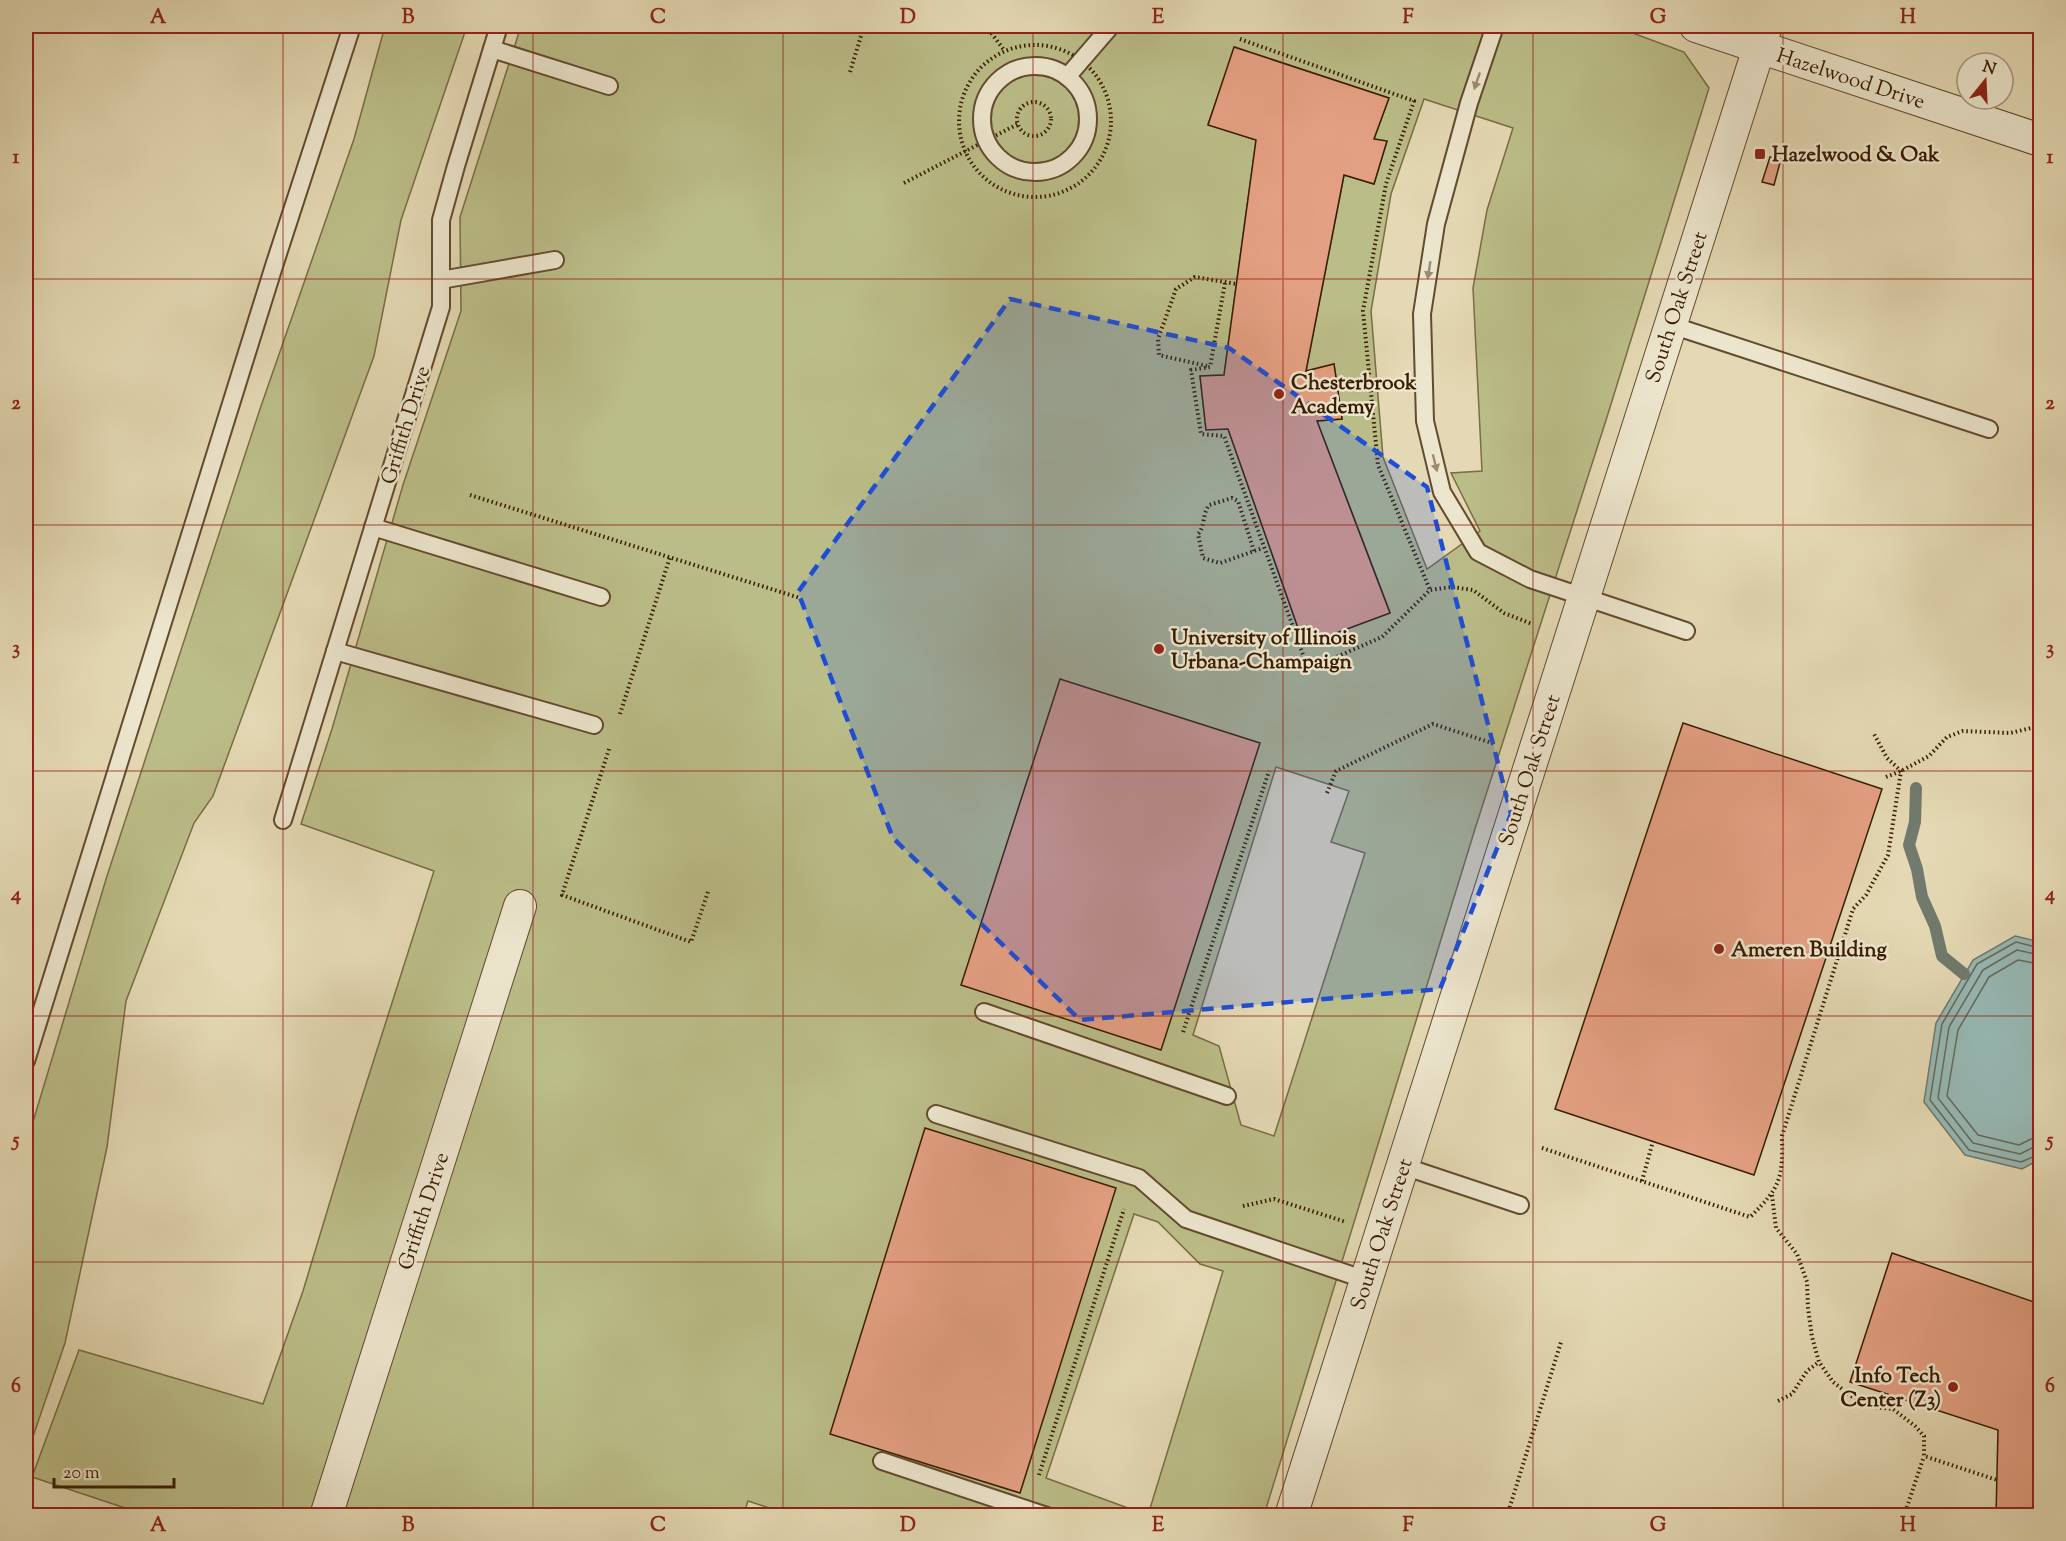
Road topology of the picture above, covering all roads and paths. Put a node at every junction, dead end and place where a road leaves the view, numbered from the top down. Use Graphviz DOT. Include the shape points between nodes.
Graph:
graph roads {
  1 [pos="352,26"];
  2 [pos="500,26"];
  3 [pos="864,26"];
  4 [pos="986,26"];
  5 [pos="1111,26"];
  6 [pos="1495,26"];
  7 [pos="1696,26"];
  8 [pos="1762,36"];
  9 [pos="1240,39"];
  10 [pos="492,49"];
  11 [pos="1004,50"];
  12 [pos="1081,61"];
  13 [pos="849,72"];
  14 [pos="1067,77"];
  15 [pos="609,86"];
  16 [pos="1018,124"];
  17 [pos="986,140"];
  18 [pos="2040,140"];
  19 [pos="964,151"];
  20 [pos="904,183"];
  21 [pos="555,260"];
  22 [pos="441,280"];
  23 [pos="1225,282"];
  24 [pos="1236,284"];
  25 [pos="1671,325"];
  26 [pos="1210,367"];
  27 [pos="1989,429"];
  28 [pos="470,495"];
  29 [pos="373,527"];
  30 [pos="1264,548"];
  31 [pos="1254,551"];
  32 [pos="670,557"];
  33 [pos="1430,590"];
  34 [pos="601,597"];
  35 [pos="800,598"];
  36 [pos="1584,598"];
  37 [pos="1532,624"];
  38 [pos="1686,631"];
  39 [pos="335,651"];
  40 [pos="620,715"];
  41 [pos="594,725"];
  42 [pos="2040,726"];
  43 [pos="1874,734"];
  44 [pos="612,738"];
  45 [pos="1495,744"];
  46 [pos="1269,771"];
  47 [pos="1901,771"];
  48 [pos="1886,777"];
  49 [pos="1327,793"];
  50 [pos="284,820"];
  51 [pos="708,892"];
  52 [pos="520,906"];
  53 [pos="984,1012"];
  54 [pos="1182,1032"];
  55 [pos="26,1061"];
  56 [pos="1227,1096"];
  57 [pos="936,1114"];
  58 [pos="1653,1141"];
  59 [pos="1542,1148"];
  60 [pos="1403,1166"];
  61 [pos="1642,1181"];
  62 [pos="1772,1194"];
  63 [pos="1241,1206"];
  64 [pos="1520,1206"];
  65 [pos="1124,1209"];
  66 [pos="1346,1222"];
  67 [pos="1366,1280"];
  68 [pos="1561,1342"];
  69 [pos="1820,1362"];
  70 [pos="1892,1396"];
  71 [pos="1778,1401"];
  72 [pos="1893,1409"];
  73 [pos="1924,1456"];
  74 [pos="882,1461"];
  75 [pos="1039,1475"];
  76 [pos="1997,1480"];
  77 [pos="326,1515"];
  78 [pos="1047,1515"];
  79 [pos="1291,1515"];
  80 [pos="1507,1515"];
  81 [pos="1904,1515"];
  1 -- 55 [label="lane"];
  2 -- 10 [label="lane, Griffith Drive"];
  3 -- 13 [label="path"];
  4 -- 11 [label="path"];
  5 -- 12 [label="lane"];
  6 -- 36 [label="lane, one-way" via="1436,224 1422,314 1425,421 1442,492 1478,552 1530,579"];
  7 -- 8 [label="street, Hazelwood Drive"];
  8 -- 18 [label="street, Hazelwood Drive"];
  8 -- 25 [label="street, South Oak Street"];
  9 -- 33 [label="path" via="1414,101 1386,184 1363,311 1378,465"];
  10 -- 15 [label="lane"];
  10 -- 22 [label="lane, Griffith Drive" via="441,220"];
  11 -- 12 [label="path" via="1027,44 1051,46"];
  11 -- 19 [label="path" via="983,63 968,82 959,104 958,128"];
  12 -- 14 [label="lane"];
  12 -- 19 [label="path" via="1095,73 1108,97 1112,123 1107,149 1093,171 1072,188 1047,197 1020,197 996,187 977,171"];
  14 -- 17 [label="lane" via="1034,66 1001,78 983,107"];
  14 -- 17 [label="lane" via="1080,90 1087,106 1084,141 1074,156 1059,167 1025,172 995,155"];
  16 -- 16 [label="path" via="1018,113 1030,102 1042,103 1052,116 1050,127 1042,135 1025,133"];
  16 -- 17 [label="path"];
  17 -- 19 [label="path"];
  19 -- 20 [label="path"];
  21 -- 22 [label="lane"];
  22 -- 29 [label="lane, Griffith Drive" via="441,307"];
  23 -- 24 [label="path"];
  23 -- 26 [label="path"];
  23 -- 26 [label="path" via="1195,277 1176,289 1158,339 1159,354"];
  25 -- 27 [label="lane"];
  25 -- 36 [label="street, South Oak Street"];
  26 -- 30 [label="path" via="1191,370 1201,434 1224,436"];
  28 -- 32 [label="path"];
  29 -- 34 [label="lane"];
  29 -- 39 [label="lane, Griffith Drive"];
  30 -- 31 [label="path"];
  30 -- 33 [label="path" via="1305,660 1327,661 1382,637"];
  31 -- 31 [label="path" via="1238,501 1232,498 1209,505 1202,530 1197,534 1203,558 1220,562"];
  32 -- 35 [label="path"];
  32 -- 40 [label="path"];
  33 -- 37 [label="path" via="1473,590 1504,613"];
  36 -- 38 [label="lane"];
  36 -- 60 [label="street, South Oak Street"];
  39 -- 41 [label="lane"];
  39 -- 50 [label="lane, Griffith Drive"];
  42 -- 47 [label="path" via="2010,733 1963,731 1947,737 1929,756"];
  43 -- 47 [label="path" via="1887,758"];
  44 -- 51 [label="path" via="562,895 691,942"];
  45 -- 49 [label="path" via="1433,724 1336,771"];
  46 -- 54 [label="path"];
  47 -- 48 [label="path"];
  47 -- 62 [label="path" via="1888,855 1866,895 1853,909 1782,1136 1783,1168"];
  52 -- 77 [label="street, Griffith Drive"];
  53 -- 56 [label="lane"];
  57 -- 67 [label="lane" via="1139,1178 1186,1219"];
  58 -- 61 [label="path"];
  59 -- 61 [label="path"];
  60 -- 64 [label="lane"];
  60 -- 67 [label="street, South Oak Street"];
  61 -- 62 [label="path" via="1750,1217"];
  62 -- 69 [label="path" via="1776,1228 1797,1254 1807,1282 1811,1328"];
  63 -- 66 [label="path" via="1274,1199"];
  65 -- 75 [label="path"];
  67 -- 79 [label="street, South Oak Street"];
  68 -- 80 [label="path"];
  69 -- 71 [label="path" via="1807,1371 1792,1394"];
  69 -- 72 [label="path" via="1833,1382 1854,1398 1874,1407"];
  70 -- 72 [label="path"];
  72 -- 73 [label="path" via="1924,1436"];
  73 -- 76 [label="path"];
  73 -- 81 [label="path"];
  74 -- 78 [label="lane"];
}
